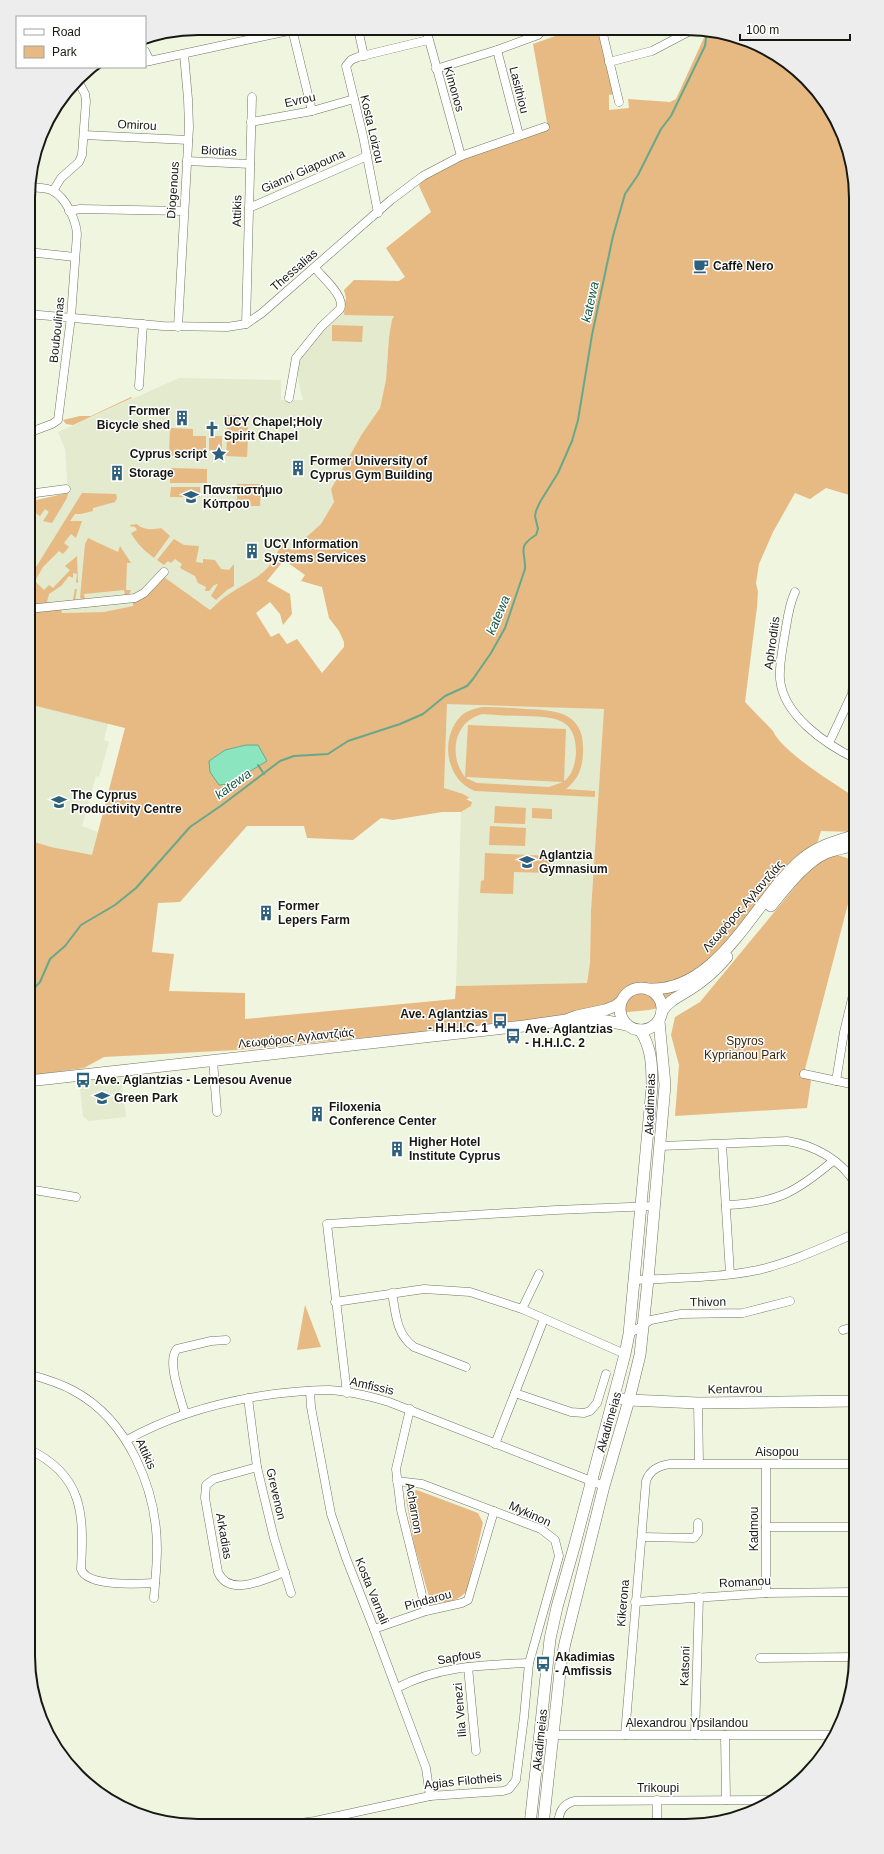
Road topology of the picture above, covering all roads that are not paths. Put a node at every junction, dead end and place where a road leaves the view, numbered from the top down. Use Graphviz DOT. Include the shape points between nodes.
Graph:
graph roads {
  1 [pos="267,35"];
  2 [pos="294,35"];
  3 [pos="359,35"];
  4 [pos="427,35"];
  5 [pos="538,35"];
  6 [pos="603,35"];
  7 [pos="682,35"];
  8 [pos="428,40"];
  9 [pos="497,50"];
  10 [pos="184,54"];
  11 [pos="361,56"];
  12 [pos="147,61"];
  13 [pos="610,62"];
  14 [pos="436,69"];
  15 [pos="80,85"];
  16 [pos="252,98"];
  17 [pos="354,99"];
  18 [pos="619,102"];
  19 [pos="312,111"];
  20 [pos="251,122"];
  21 [pos="545,127"];
  22 [pos="84,135"];
  23 [pos="518,135"];
  24 [pos="188,140"];
  25 [pos="367,156"];
  26 [pos="461,156"];
  27 [pos="187,161"];
  28 [pos="250,164"];
  29 [pos="35,188"];
  30 [pos="53,191"];
  31 [pos="249,208"];
  32 [pos="69,211"];
  33 [pos="184,211"];
  34 [pos="378,212"];
  35 [pos="35,253"];
  36 [pos="75,257"];
  37 [pos="315,268"];
  38 [pos="35,314"];
  39 [pos="71,317"];
  40 [pos="143,324"];
  41 [pos="246,324"];
  42 [pos="178,327"];
  43 [pos="139,386"];
  44 [pos="289,398"];
  45 [pos="35,430"];
  46 [pos="66,489"];
  47 [pos="35,493"];
  48 [pos="164,572"];
  49 [pos="795,592"];
  50 [pos="35,608"];
  51 [pos="849,705"];
  52 [pos="829,743"];
  53 [pos="849,755"];
  54 [pos="849,845"];
  55 [pos="849,846"];
  56 [pos="648,989"];
  57 [pos="621,1002"];
  58 [pos="660,1016"];
  59 [pos="849,1017"];
  60 [pos="566,1020"];
  61 [pos="627,1025"];
  62 [pos="640,1030"];
  63 [pos="213,1060"];
  64 [pos="804,1074"];
  65 [pos="35,1080"];
  66 [pos="836,1081"];
  67 [pos="849,1084"];
  68 [pos="217,1112"];
  69 [pos="722,1144"];
  70 [pos="661,1146"];
  71 [pos="833,1161"];
  72 [pos="849,1176"];
  73 [pos="35,1190"];
  74 [pos="76,1197"];
  75 [pos="726,1205"];
  76 [pos="654,1206"];
  77 [pos="640,1207"];
  78 [pos="849,1237"];
  79 [pos="539,1274"];
  80 [pos="730,1274"];
  81 [pos="635,1280"];
  82 [pos="648,1280"];
  83 [pos="392,1293"];
  84 [pos="790,1301"];
  85 [pos="335,1302"];
  86 [pos="522,1309"];
  87 [pos="544,1319"];
  88 [pos="644,1323"];
  89 [pos="849,1328"];
  90 [pos="843,1330"];
  91 [pos="629,1334"];
  92 [pos="226,1340"];
  93 [pos="626,1354"];
  94 [pos="466,1366"];
  95 [pos="606,1374"];
  96 [pos="35,1376"];
  97 [pos="310,1391"];
  98 [pos="347,1393"];
  99 [pos="515,1393"];
  100 [pos="614,1396"];
  101 [pos="248,1398"];
  102 [pos="629,1400"];
  103 [pos="849,1401"];
  104 [pos="698,1403"];
  105 [pos="410,1409"];
  106 [pos="185,1414"];
  107 [pos="127,1440"];
  108 [pos="495,1444"];
  109 [pos="35,1454"];
  110 [pos="699,1463"];
  111 [pos="766,1464"];
  112 [pos="849,1464"];
  113 [pos="257,1467"];
  114 [pos="595,1470"];
  115 [pos="571,1474"];
  116 [pos="648,1474"];
  117 [pos="397,1481"];
  118 [pos="591,1482"];
  119 [pos="604,1486"];
  120 [pos="494,1511"];
  121 [pos="698,1523"];
  122 [pos="766,1527"];
  123 [pos="849,1527"];
  124 [pos="642,1537"];
  125 [pos="285,1572"];
  126 [pos="155,1583"];
  127 [pos="849,1592"];
  128 [pos="291,1593"];
  129 [pos="766,1593"];
  130 [pos="699,1597"];
  131 [pos="154,1598"];
  132 [pos="635,1602"];
  133 [pos="426,1610"];
  134 [pos="374,1629"];
  135 [pos="849,1657"];
  136 [pos="760,1658"];
  137 [pos="529,1663"];
  138 [pos="468,1667"];
  139 [pos="396,1688"];
  140 [pos="540,1735"];
  141 [pos="625,1735"];
  142 [pos="695,1735"];
  143 [pos="725,1735"];
  144 [pos="828,1735"];
  145 [pos="554,1736"];
  146 [pos="476,1751"];
  147 [pos="430,1796"];
  148 [pos="657,1800"];
  149 [pos="726,1800"];
  150 [pos="762,1800"];
  151 [pos="328,1819"];
  152 [pos="531,1819"];
  153 [pos="544,1819"];
  154 [pos="559,1819"];
  155 [pos="657,1819"];
  1 -- 10 [label="street"];
  2 -- 19 [label="street"];
  3 -- 11 [label="street"];
  4 -- 8 [label="street, Kimonos"];
  5 -- 9 [label="street"];
  6 -- 13 [label="street"];
  7 -- 13 [label="street" via="652,50"];
  8 -- 11 [label="street"];
  8 -- 14 [label="street, Kimonos"];
  9 -- 14 [label="street"];
  9 -- 23 [label="street, Lasithiou"];
  10 -- 12 [label="street"];
  10 -- 24 [label="street, Diogenous"];
  11 -- 17 [label="street, Kosta Loizou" via="351,60 346,66"];
  13 -- 18 [label="street"];
  14 -- 26 [label="street, Kimonos"];
  15 -- 22 [label="street" via="85,94"];
  16 -- 20 [label="street, Attikis"];
  17 -- 19 [label="street, Evrou"];
  17 -- 25 [label="street, Kosta Loizou"];
  19 -- 20 [label="street, Evrou"];
  20 -- 28 [label="street, Attikis"];
  21 -- 23 [label="street, Thessalias"];
  22 -- 24 [label="street, Omirou"];
  22 -- 30 [label="street" via="81,159"];
  23 -- 26 [label="street, Thessalias"];
  24 -- 27 [label="street, Diogenous"];
  25 -- 31 [label="street, Gianni Giapouna"];
  25 -- 34 [label="street, Kosta Loizou"];
  26 -- 34 [label="street, Thessalias" via="417,180"];
  27 -- 28 [label="street, Biotias"];
  27 -- 33 [label="street, Diogenous"];
  28 -- 31 [label="street, Attikis"];
  29 -- 30 [label="street"];
  30 -- 32 [label="street, Bouboulinas"];
  31 -- 41 [label="street, Attikis"];
  32 -- 33 [label="street"];
  32 -- 36 [label="street, Bouboulinas" via="77,228"];
  33 -- 42 [label="street, Diogenous"];
  34 -- 37 [label="street, Thessalias"];
  35 -- 36 [label="street"];
  36 -- 39 [label="street, Bouboulinas"];
  37 -- 41 [label="street, Thessalias"];
  37 -- 44 [label="street" via="340,297 341,305 296,358"];
  38 -- 39 [label="street, Thessalias"];
  39 -- 40 [label="street, Thessalias"];
  39 -- 45 [label="street, Bouboulinas" via="58,420"];
  40 -- 42 [label="street, Thessalias"];
  40 -- 43 [label="street"];
  41 -- 42 [label="street, Thessalias" via="227,328"];
  46 -- 47 [label="street"];
  48 -- 50 [label="street" via="144,593 135,598"];
  49 -- 52 [label="street, Aphroditis" via="790,605 780,669 781,688 794,714"];
  51 -- 52 [label="street"];
  52 -- 53 [label="street, Aphroditis"];
  54 -- 56 [label="main road, Λεωφόρος Αγλαντζιάς" via="811,852 792,869 711,964 691,978 669,988"];
  55 -- 58 [label="main road, Λεωφόρος Αγλαντζιάς" via="825,853 814,860 785,889 713,973 671,1000"];
  56 -- 57 [label="main road" via="632,990"];
  56 -- 58 [label="main road" via="660,1000"];
  57 -- 60 [label="main road, Λεωφόρος Αγλαντζιάς" via="611,1009"];
  57 -- 61 [label="main road" via="621,1016"];
  58 -- 62 [label="main road" via="651,1028"];
  58 -- 70 [label="main road, Akadimeias" via="665,1085"];
  59 -- 66 [label="street"];
  60 -- 61 [label="main road, Λεωφόρος Αγλαντζιάς" via="607,1021"];
  60 -- 63 [label="main road, Λεωφόρος Αγλαντζιάς"];
  61 -- 62 [label="main road"];
  62 -- 77 [label="main road, Akadimeias" via="646,1040 652,1063 652,1087"];
  63 -- 65 [label="main road, Λεωφόρος Αγλαντζιάς"];
  63 -- 68 [label="street"];
  64 -- 66 [label="street"];
  66 -- 67 [label="street"];
  69 -- 70 [label="street"];
  69 -- 71 [label="street" via="787,1141 816,1149"];
  69 -- 75 [label="street"];
  70 -- 76 [label="main road, Akadimeias"];
  71 -- 72 [label="street"];
  71 -- 75 [label="street" via="804,1184 785,1195 752,1203"];
  73 -- 74 [label="street"];
  75 -- 80 [label="street"];
  76 -- 77 [label="street"];
  76 -- 82 [label="main road, Akadimeias"];
  77 -- 81 [label="main road, Akadimeias"];
  77 -- 85 [label="street" via="327,1224"];
  78 -- 80 [label="street" via="790,1260 757,1270"];
  79 -- 86 [label="street"];
  80 -- 82 [label="street"];
  81 -- 82 [label="street"];
  81 -- 91 [label="main road, Akadimeias"];
  82 -- 88 [label="main road, Akadimeias"];
  83 -- 85 [label="street"];
  83 -- 86 [label="street" via="424,1289 470,1292"];
  83 -- 94 [label="street" via="398,1325 407,1342"];
  84 -- 88 [label="street, Thivon" via="743,1313 681,1314"];
  85 -- 98 [label="street"];
  86 -- 87 [label="street"];
  87 -- 93 [label="street"];
  87 -- 99 [label="street"];
  88 -- 91 [label="street, Thivon"];
  88 -- 102 [label="main road, Akadimeias" via="640,1355"];
  89 -- 90 [label="street"];
  91 -- 93 [label="main road, Akadimeias"];
  92 -- 106 [label="street" via="177,1349 173,1353 173,1369"];
  93 -- 100 [label="main road, Akadimeias"];
  95 -- 99 [label="street" via="597,1403 590,1411 584,1413 571,1412"];
  96 -- 107 [label="street, Attikis" via="74,1390 92,1402"];
  97 -- 98 [label="street, Amfissis" via="329,1390"];
  97 -- 101 [label="street, Amfissis"];
  97 -- 134 [label="street, Kosta Varnali" via="331,1514"];
  98 -- 105 [label="street, Amfissis" via="367,1396"];
  99 -- 108 [label="street"];
  100 -- 102 [label="main road, Kentavrou"];
  100 -- 114 [label="main road, Akadimeias"];
  101 -- 106 [label="street, Amfissis"];
  101 -- 113 [label="street, Grevenon"];
  102 -- 104 [label="main road, Kentavrou"];
  102 -- 119 [label="main road, Akadimeias"];
  103 -- 104 [label="main road, Kentavrou"];
  104 -- 110 [label="street"];
  105 -- 108 [label="street, Amfissis"];
  105 -- 117 [label="street, Acharnon" via="398,1456"];
  106 -- 107 [label="street, Amfissis" via="151,1426"];
  107 -- 126 [label="street, Attikis" via="143,1475 154,1516 157,1548"];
  108 -- 115 [label="street, Amfissis"];
  109 -- 126 [label="street" via="51,1463 66,1477 74,1492 80,1508 83,1530 83,1574 98,1580 131,1584"];
  110 -- 111 [label="street, Aisopou"];
  110 -- 116 [label="street, Aisopou" via="661,1465"];
  111 -- 112 [label="street, Aisopou"];
  111 -- 122 [label="street, Kadmou"];
  113 -- 125 [label="street, Grevenon"];
  113 -- 125 [label="street, Arkadias" via="214,1479 206,1485 218,1572 224,1581 238,1586"];
  114 -- 115 [label="street"];
  114 -- 118 [label="main road, Akadimeias"];
  115 -- 118 [label="street, Amfissis"];
  116 -- 124 [label="street, Kikerona"];
  117 -- 120 [label="street, Mykinon" via="422,1484"];
  117 -- 133 [label="street, Acharnon" via="401,1510"];
  118 -- 119 [label="street, Amfissis"];
  118 -- 140 [label="main road, Akadimeias" via="550,1639"];
  119 -- 145 [label="main road, Akadimeias" via="565,1642"];
  120 -- 133 [label="street, Pindarou" via="468,1600"];
  120 -- 137 [label="street, Mykinon" via="541,1529 555,1540 558,1548 559,1556"];
  121 -- 124 [label="street" via="698,1533 694,1538"];
  122 -- 123 [label="street"];
  122 -- 129 [label="street, Kadmou"];
  124 -- 132 [label="street, Kikerona"];
  125 -- 128 [label="street, Grevenon"];
  126 -- 131 [label="street, Attikis"];
  127 -- 129 [label="street, Romanou"];
  129 -- 130 [label="street, Romanou"];
  130 -- 132 [label="street, Romanou"];
  130 -- 142 [label="street, Katsoni"];
  132 -- 141 [label="street, Kikerona"];
  133 -- 134 [label="street, Pindarou"];
  134 -- 139 [label="street, Kosta Varnali"];
  135 -- 136 [label="street"];
  137 -- 138 [label="street, Sapfous"];
  137 -- 147 [label="street, Agias Filotheis" via="517,1773 512,1785 503,1791"];
  138 -- 139 [label="street, Sapfous" via="425,1676"];
  138 -- 146 [label="street, Ilia Venezi"];
  139 -- 147 [label="street, Kosta Varnali" via="426,1768"];
  140 -- 145 [label="street, Alexandrou Ypsilandou"];
  140 -- 152 [label="main road, Akadimeias"];
  141 -- 142 [label="street, Alexandrou Ypsilandou"];
  141 -- 145 [label="street, Alexandrou Ypsilandou"];
  142 -- 143 [label="street, Alexandrou Ypsilandou"];
  143 -- 144 [label="street, Alexandrou Ypsilandou"];
  143 -- 149 [label="street"];
  145 -- 153 [label="main road, Akadimeias"];
  147 -- 151 [label="street, Agias Filotheis"];
  148 -- 149 [label="street, Trikoupi"];
  148 -- 154 [label="street, Trikoupi" via="575,1801 568,1803 561,1810"];
  148 -- 155 [label="street"];
  149 -- 150 [label="street, Trikoupi"];
}
